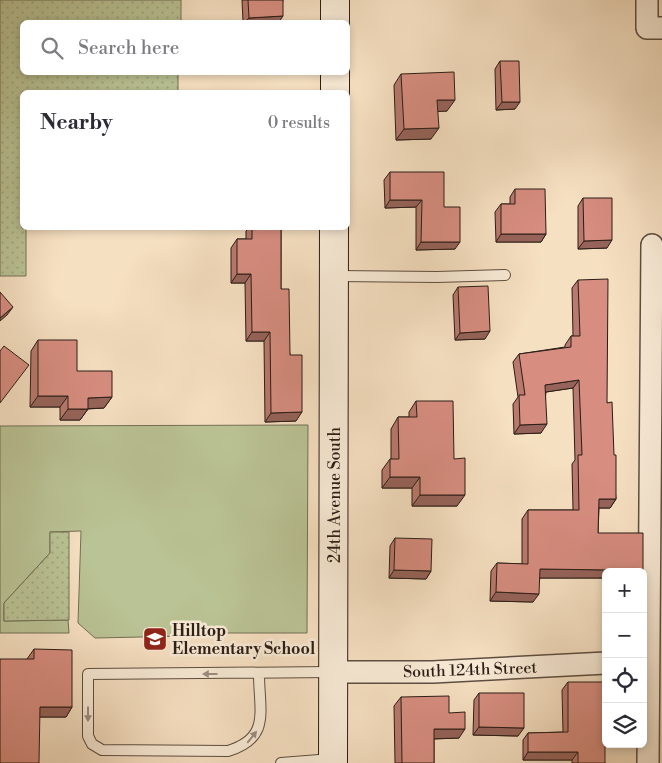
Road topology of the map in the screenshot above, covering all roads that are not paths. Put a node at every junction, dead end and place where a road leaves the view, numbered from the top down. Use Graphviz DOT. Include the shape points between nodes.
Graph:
graph roads {
  1 [pos="335,0"];
  2 [pos="647,0"];
  3 [pos="335,20"];
  4 [pos="654,28"];
  5 [pos="335,75"];
  6 [pos="335,90"];
  7 [pos="334,230"];
  8 [pos="652,245"];
  9 [pos="505,275"];
  10 [pos="334,276"];
  11 [pos="652,661"];
  12 [pos="602,663"];
  13 [pos="334,672"];
  14 [pos="259,674"];
  15 [pos="334,761"];
  16 [pos="281,763"];
  17 [pos="648,763"];
  1 -- 3 [label="street"];
  2 -- 4 [label="street"];
  5 -- 6 [label="street"];
  7 -- 10 [label="street, 24th Avenue South"];
  8 -- 11 [label="street"];
  9 -- 10 [label="lane"];
  10 -- 13 [label="street, 24th Avenue South"];
  11 -- 17 [label="street"];
  12 -- 13 [label="street, South 124th Street" via="433,672"];
  13 -- 14 [label="lane"];
  13 -- 15 [label="street, 24th Avenue South"];
  14 -- 14 [label="lane, one-way" via="88,674 88,736 92,744 102,750 228,751 244,746 254,738 259,728"];
  15 -- 16 [label="lane"];
}
